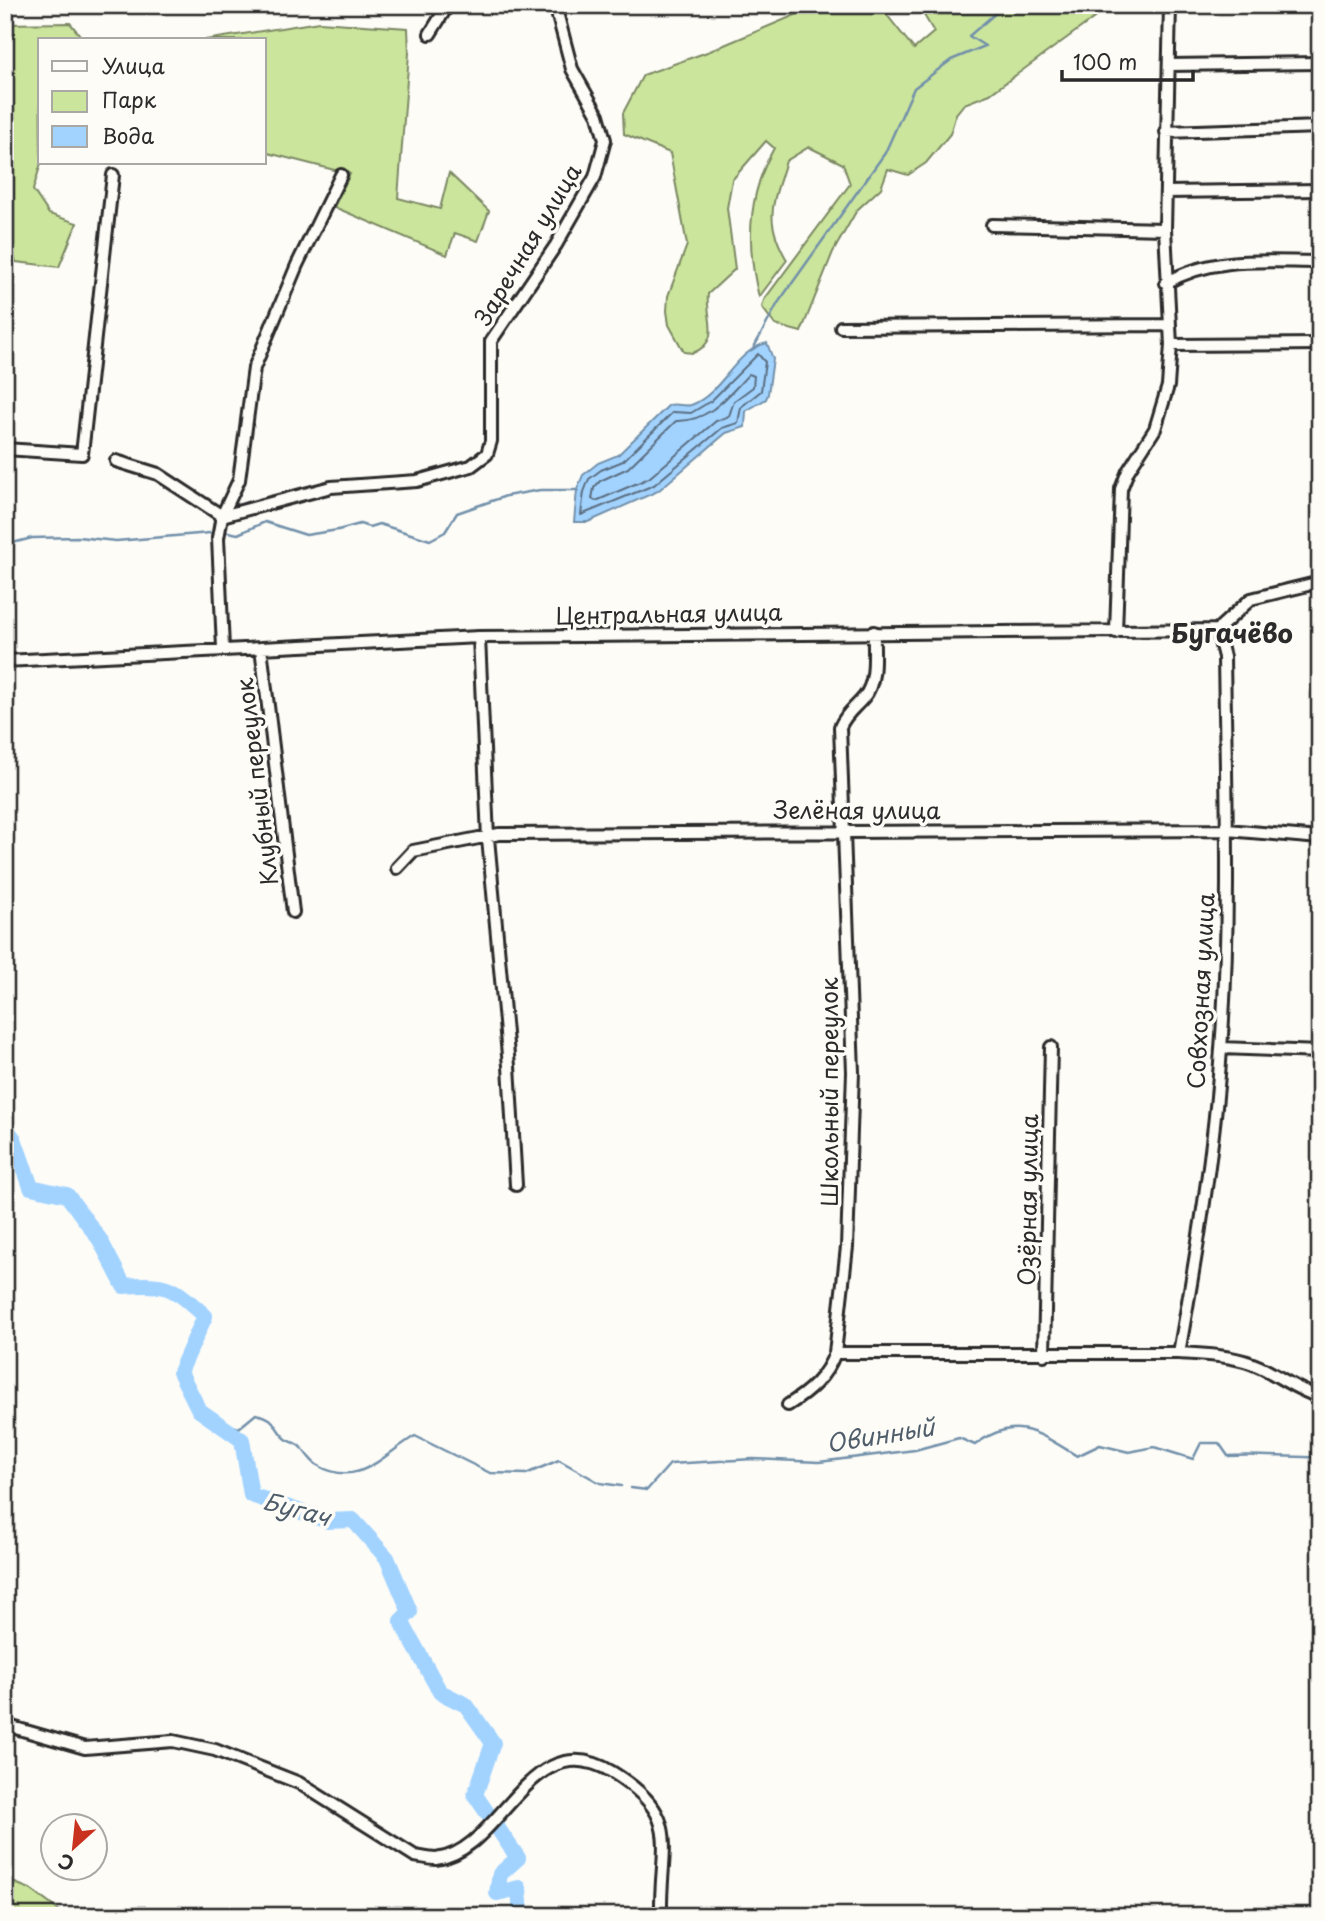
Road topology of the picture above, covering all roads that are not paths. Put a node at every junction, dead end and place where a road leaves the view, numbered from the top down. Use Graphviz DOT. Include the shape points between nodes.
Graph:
graph roads {
  1 [pos="448,5"];
  2 [pos="555,5"];
  3 [pos="1170,5"];
  4 [pos="430,34"];
  5 [pos="1320,63"];
  6 [pos="1169,65"];
  7 [pos="1320,127"];
  8 [pos="1166,132"];
  9 [pos="113,175"];
  10 [pos="341,175"];
  11 [pos="1320,190"];
  12 [pos="1166,192"];
  13 [pos="992,225"];
  14 [pos="1165,229"];
  15 [pos="1320,262"];
  16 [pos="1166,282"];
  17 [pos="1169,325"];
  18 [pos="841,327"];
  19 [pos="1320,344"];
  20 [pos="1171,345"];
  21 [pos="5,449"];
  22 [pos="116,461"];
  23 [pos="222,516"];
  24 [pos="1320,582"];
  25 [pos="1217,630"];
  26 [pos="874,632"];
  27 [pos="1116,632"];
  28 [pos="479,637"];
  29 [pos="223,648"];
  30 [pos="261,648"];
  31 [pos="5,662"];
  32 [pos="846,830"];
  33 [pos="1227,830"];
  34 [pos="488,838"];
  35 [pos="1320,838"];
  36 [pos="397,868"];
  37 [pos="293,912"];
  38 [pos="1051,1047"];
  39 [pos="1222,1048"];
  40 [pos="1320,1052"];
  41 [pos="516,1185"];
  42 [pos="835,1353"];
  43 [pos="1179,1353"];
  44 [pos="1044,1355"];
  45 [pos="1320,1396"];
  46 [pos="788,1405"];
  47 [pos="5,1725"];
  48 [pos="662,1916"];
  1 -- 4 [label="street"];
  2 -- 23 [label="street, Заречная улица" via="572,69 598,115 605,139 595,177 491,341 491,442 487,454 471,466 417,481 331,487"];
  3 -- 6 [label="street"];
  5 -- 6 [label="street"];
  6 -- 8 [label="street"];
  7 -- 8 [label="street"];
  8 -- 12 [label="street"];
  9 -- 21 [label="street" via="82,454"];
  10 -- 23 [label="street" via="254,368 239,480"];
  11 -- 12 [label="street"];
  12 -- 14 [label="street"];
  13 -- 14 [label="street"];
  14 -- 16 [label="street"];
  15 -- 16 [label="street" via="1225,262 1196,268"];
  16 -- 17 [label="street"];
  17 -- 18 [label="street"];
  17 -- 20 [label="street"];
  19 -- 20 [label="street"];
  20 -- 27 [label="street" via="1160,415 1121,489"];
  22 -- 23 [label="street" via="158,474"];
  23 -- 29 [label="street" via="218,537"];
  24 -- 25 [label="street" via="1251,599"];
  25 -- 27 [label="street, Центральная улица"];
  25 -- 33 [label="street, Совхозная улица" via="1224,657"];
  26 -- 27 [label="street, Центральная улица"];
  26 -- 28 [label="street, Центральная улица"];
  26 -- 32 [label="street, Школьный переулок" via="873,680 840,727"];
  28 -- 30 [label="street, Центральная улица"];
  28 -- 34 [label="street"];
  29 -- 30 [label="street, Центральная улица"];
  29 -- 31 [label="street, Центральная улица"];
  30 -- 37 [label="street, Клубный переулок"];
  32 -- 33 [label="street, Зелёная улица"];
  32 -- 34 [label="street, Зелёная улица" via="499,834"];
  32 -- 42 [label="street, Школьный переулок" via="853,1145"];
  33 -- 35 [label="street, Зелёная улица"];
  33 -- 39 [label="street, Совхозная улица"];
  34 -- 36 [label="street, Зелёная улица" via="413,851"];
  34 -- 41 [label="street"];
  38 -- 44 [label="street, Озёрная улица"];
  39 -- 40 [label="street"];
  39 -- 43 [label="street, Совхозная улица" via="1200,1236"];
  42 -- 44 [label="street"];
  42 -- 46 [label="street" via="809,1391"];
  43 -- 44 [label="street"];
  43 -- 45 [label="street" via="1240,1360"];
  47 -- 48 [label="street" via="85,1748 173,1741 215,1750 299,1783 415,1856 437,1859 460,1849 560,1762 593,1762 627,1781 652,1803 663,1828"];
}
